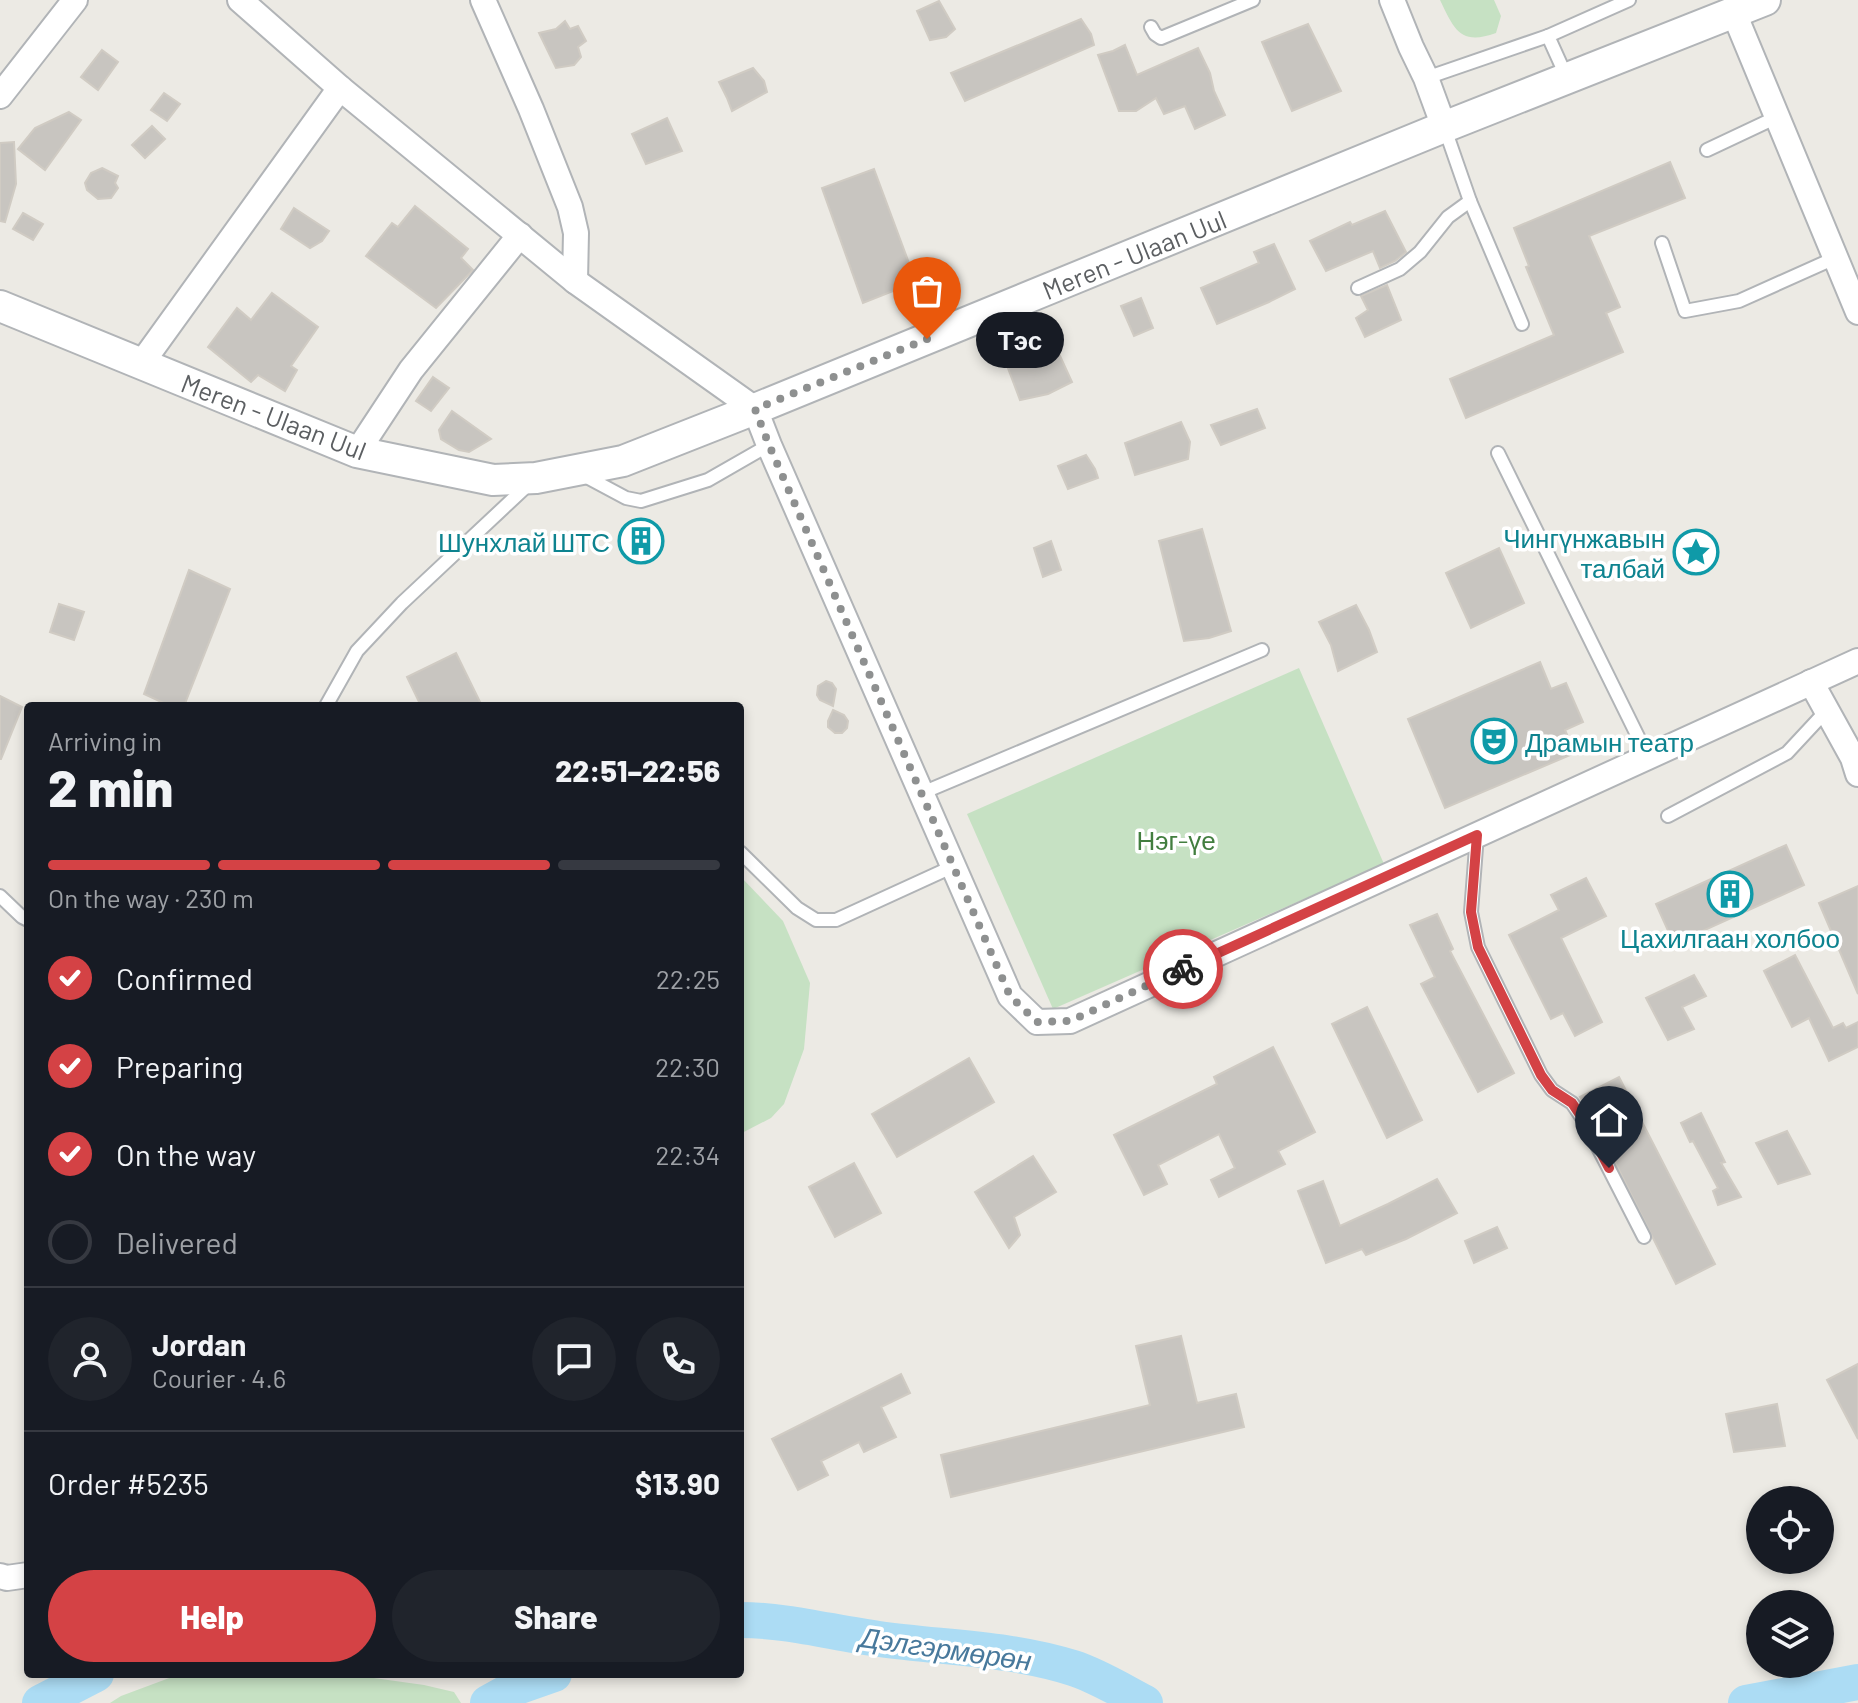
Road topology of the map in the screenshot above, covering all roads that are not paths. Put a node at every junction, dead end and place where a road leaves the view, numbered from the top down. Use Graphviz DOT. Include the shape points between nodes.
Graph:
graph roads {
  1 [pos="75,0"];
  2 [pos="240,0"];
  3 [pos="1253,0"];
  4 [pos="1392,0"];
  5 [pos="1629,0"];
  6 [pos="1765,0"];
  7 [pos="484,1"];
  8 [pos="1734,13"];
  9 [pos="1151,27"];
  10 [pos="1548,36"];
  11 [pos="1426,78"];
  12 [pos="1567,78"];
  13 [pos="340,88"];
  14 [pos="0,96"];
  15 [pos="1777,117"];
  16 [pos="1444,127"];
  17 [pos="1707,150"];
  18 [pos="1470,201"];
  19 [pos="520,235"];
  20 [pos="1662,243"];
  21 [pos="1835,258"];
  22 [pos="575,281"];
  23 [pos="1358,288"];
  24 [pos="0,306"];
  25 [pos="1857,309"];
  26 [pos="1522,324"];
  27 [pos="141,364"];
  28 [pos="755,409"];
  29 [pos="769,445"];
  30 [pos="357,452"];
  31 [pos="1498,453"];
  32 [pos="574,470"];
  33 [pos="536,478"];
  34 [pos="1262,650"];
  35 [pos="1858,661"];
  36 [pos="1811,682"];
  37 [pos="328,702"];
  38 [pos="1827,710"];
  39 [pos="1648,757"];
  40 [pos="1856,765"];
  41 [pos="922,793"];
  42 [pos="1668,816"];
  43 [pos="1477,835"];
  44 [pos="744,856"];
  45 [pos="954,866"];
  46 [pos="0,896"];
  47 [pos="24,918"];
  48 [pos="1644,1237"];
  1 -- 14 [label="street"];
  2 -- 13 [label="street"];
  3 -- 9 [label="lane" via="1161,38"];
  4 -- 11 [label="street"];
  5 -- 10 [label="lane"];
  6 -- 8 [label="street, Meren - Ulaan Uul"];
  7 -- 22 [label="street" via="570,207 576,233"];
  8 -- 12 [label="street, Meren - Ulaan Uul"];
  8 -- 15 [label="street"];
  10 -- 11 [label="lane"];
  10 -- 12 [label="lane"];
  11 -- 16 [label="street"];
  12 -- 16 [label="street, Meren - Ulaan Uul"];
  13 -- 19 [label="street"];
  13 -- 27 [label="street"];
  15 -- 17 [label="lane"];
  15 -- 21 [label="street"];
  16 -- 18 [label="lane"];
  16 -- 28 [label="street, Meren - Ulaan Uul"];
  18 -- 23 [label="lane" via="1400,269"];
  18 -- 26 [label="lane"];
  19 -- 22 [label="street"];
  19 -- 30 [label="street" via="411,370"];
  20 -- 21 [label="lane" via="1685,311 1739,301"];
  21 -- 25 [label="street"];
  22 -- 28 [label="street"];
  24 -- 27 [label="street, Meren - Ulaan Uul"];
  27 -- 30 [label="street, Meren - Ulaan Uul"];
  28 -- 29 [label="street"];
  28 -- 32 [label="street, Meren - Ulaan Uul" via="623,461"];
  29 -- 32 [label="lane" via="708,480 641,501"];
  29 -- 41 [label="street"];
  30 -- 33 [label="street, Meren - Ulaan Uul" via="493,480"];
  31 -- 39 [label="lane"];
  32 -- 33 [label="street, Meren - Ulaan Uul"];
  33 -- 37 [label="lane" via="357,651"];
  34 -- 41 [label="lane"];
  35 -- 36 [label="street"];
  36 -- 38 [label="street"];
  36 -- 39 [label="street"];
  38 -- 40 [label="street"];
  38 -- 42 [label="lane" via="1787,753"];
  39 -- 43 [label="street"];
  41 -- 45 [label="street"];
  43 -- 45 [label="street" via="1070,1021 1037,1022 1010,996"];
  43 -- 48 [label="lane" via="1471,912 1478,947 1541,1075 1585,1122"];
  44 -- 45 [label="lane" via="816,920 836,920"];
  46 -- 47 [label="lane"];
}
